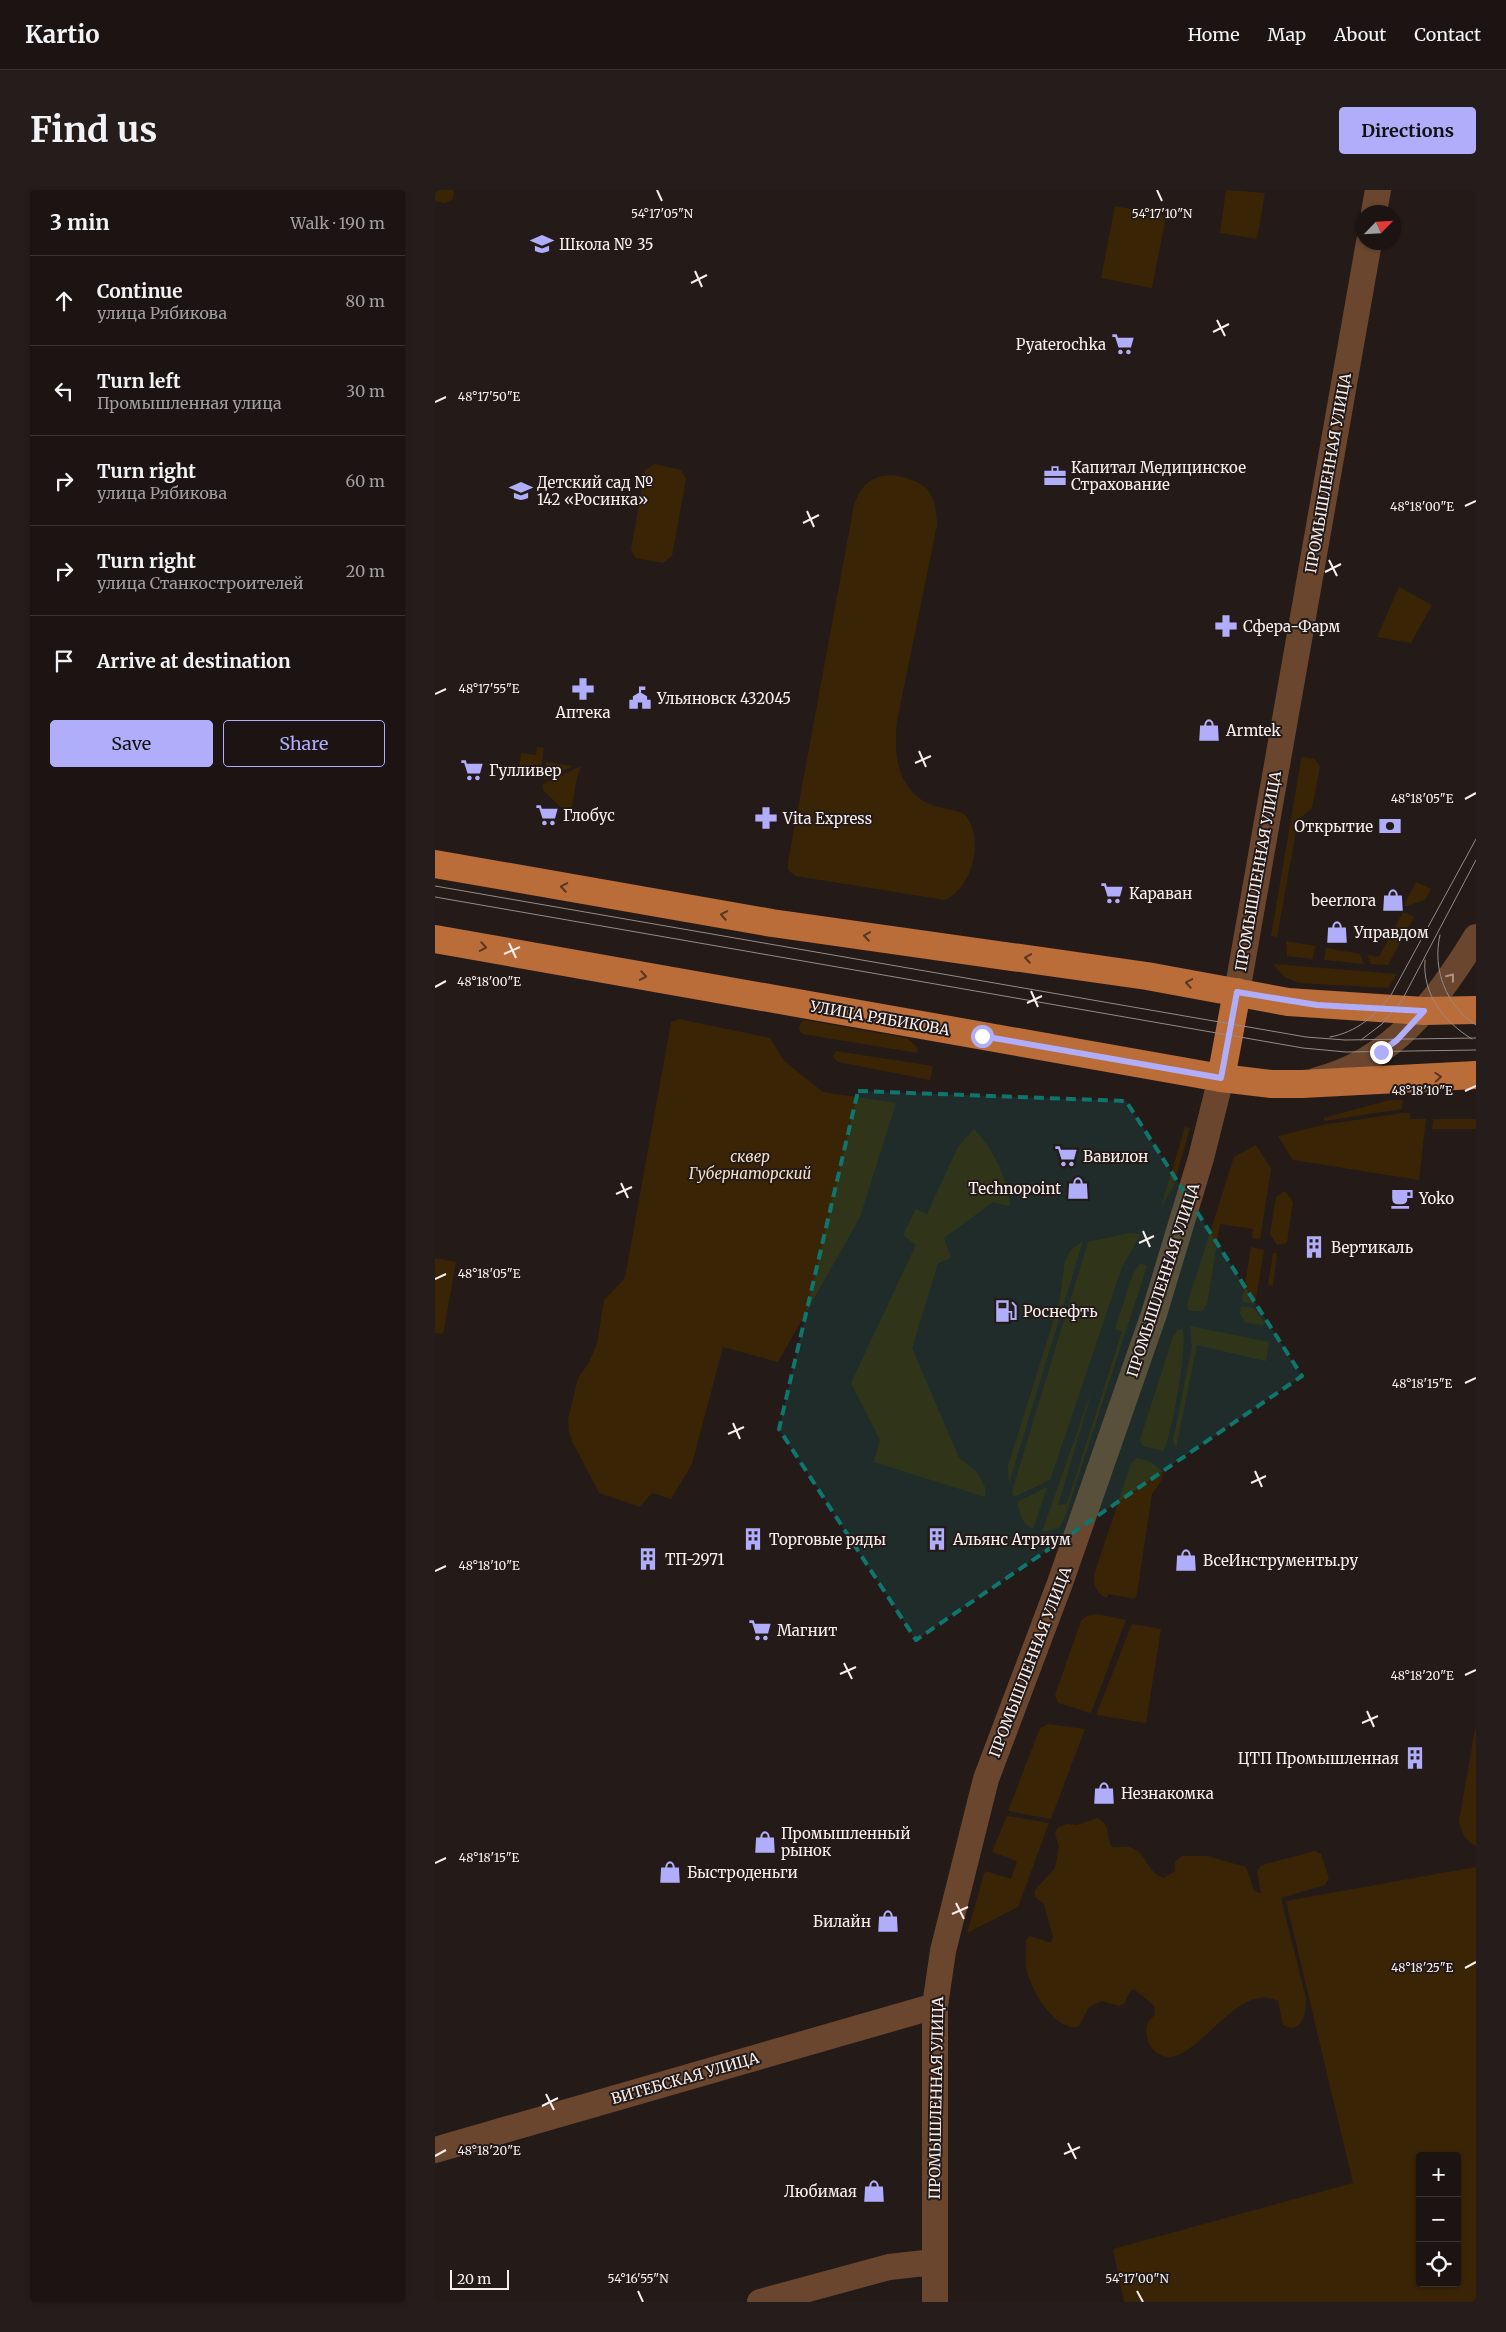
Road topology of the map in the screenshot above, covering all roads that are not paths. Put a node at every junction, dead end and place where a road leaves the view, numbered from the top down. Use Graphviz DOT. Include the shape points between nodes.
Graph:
graph roads {
  1 [pos="1378,190"];
  2 [pos="1375,205"];
  3 [pos="1368,250"];
  4 [pos="435,864"];
  5 [pos="1476,937"];
  6 [pos="435,939"];
  7 [pos="1237,992"];
  8 [pos="1476,1010"];
  9 [pos="1424,1011"];
  10 [pos="1476,1074"];
  11 [pos="1221,1078"];
  12 [pos="1302,1084"];
  13 [pos="935,2006"];
  14 [pos="435,2150"];
  15 [pos="934,2262"];
  16 [pos="760,2302"];
  17 [pos="935,2302"];
  1 -- 2 [label="street"];
  3 -- 7 [label="street, ПРОМЫШЛЕННАЯ УЛИЦА"];
  7 -- 4 [label="main road, one-way" via="983,951 772,923"];
  9 -- 5 [label="street, one-way" via="1456,971"];
  6 -- 11 [label="main road, УЛИЦА РЯБИКОВА, one-way"];
  7 -- 9 [label="main road" via="1317,1005"];
  7 -- 11 [label="main road, ПРОМЫШЛЕННАЯ УЛИЦА"];
  8 -- 9 [label="main road"];
  9 -- 12 [label="street" via="1381,1052 1335,1076"];
  12 -- 10 [label="main road, УЛИЦА РЯБИКОВА, one-way"];
  11 -- 12 [label="main road, УЛИЦА РЯБИКОВА"];
  11 -- 13 [label="street, ПРОМЫШЛЕННАЯ УЛИЦА" via="1155,1314 1060,1583 986,1779 943,1951"];
  13 -- 14 [label="street, ВИТЕБСКАЯ УЛИЦА"];
  13 -- 15 [label="street, ПРОМЫШЛЕННАЯ УЛИЦА"];
  15 -- 16 [label="street" via="889,2267"];
  15 -- 17 [label="street, ПРОМЫШЛЕННАЯ УЛИЦА"];
}
